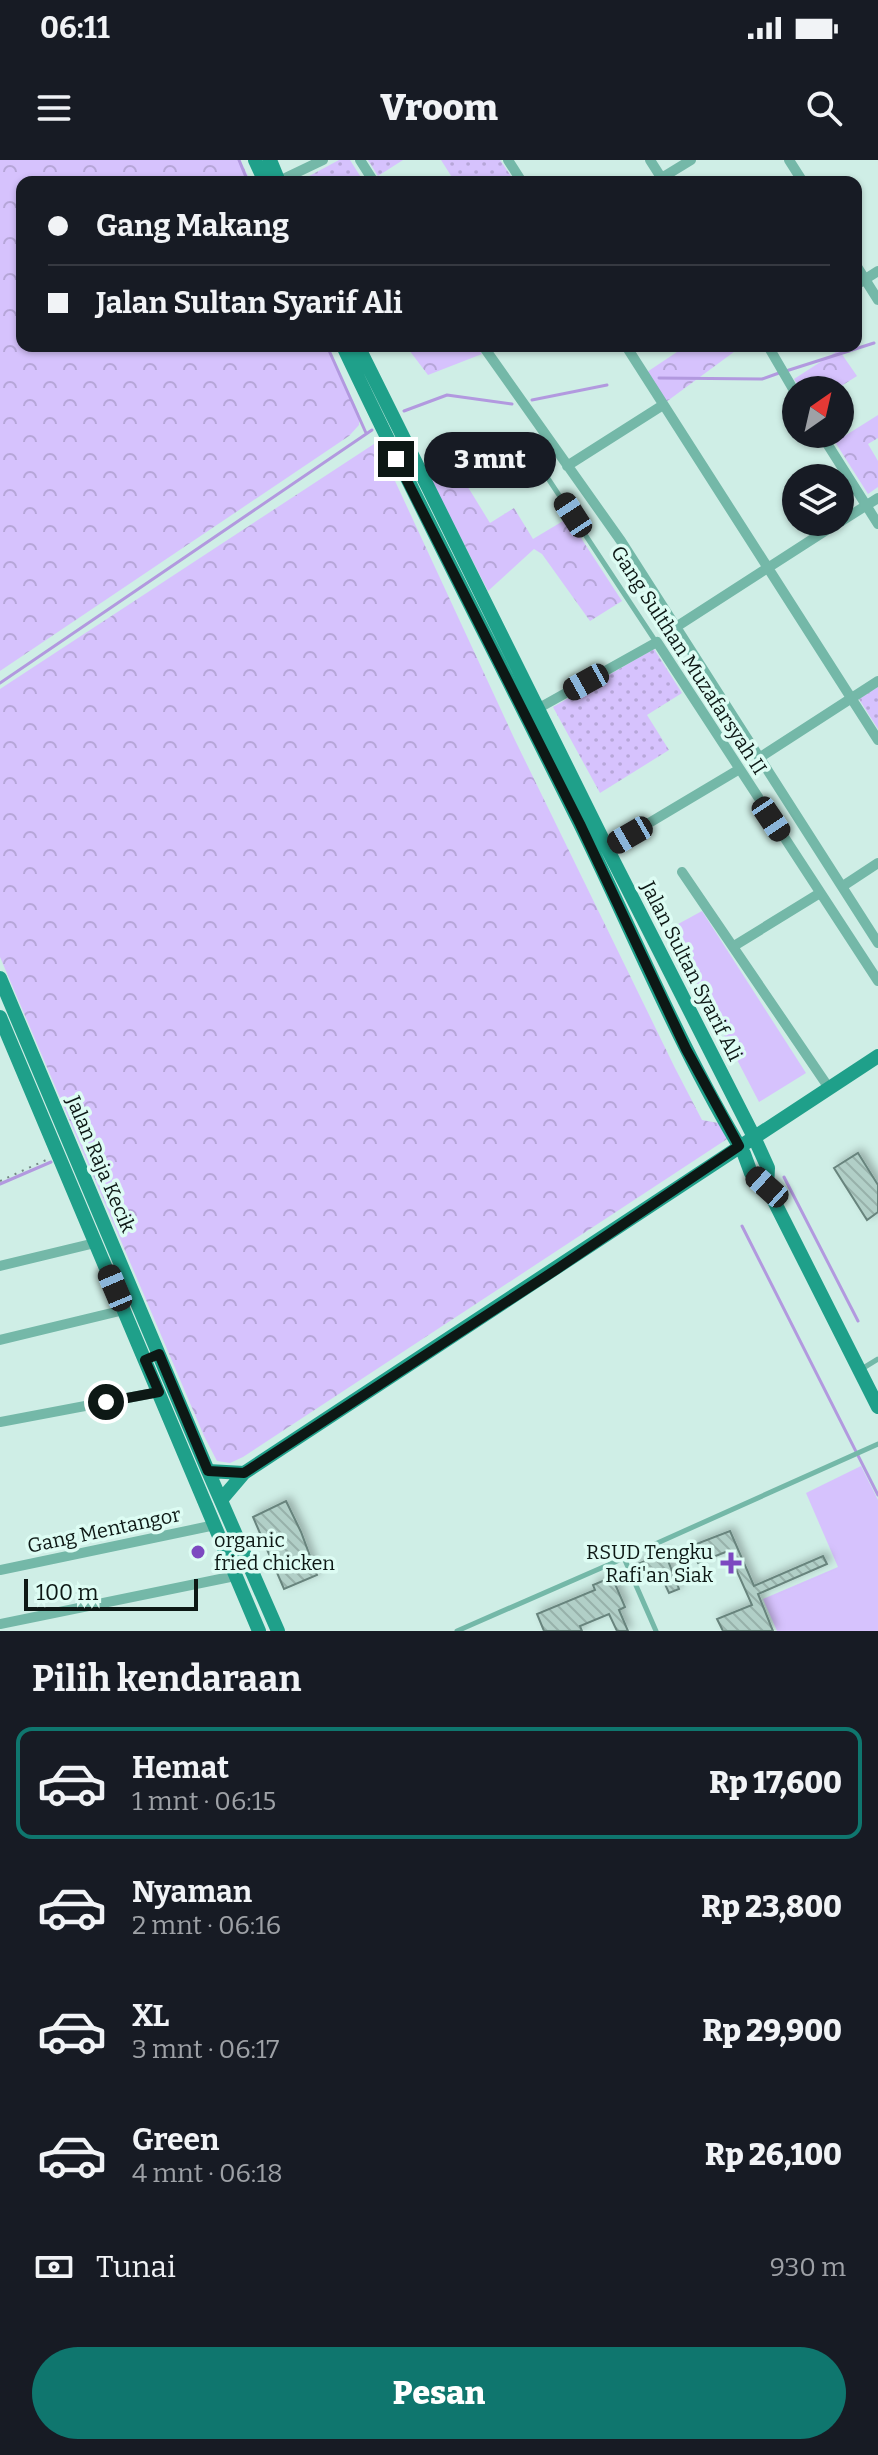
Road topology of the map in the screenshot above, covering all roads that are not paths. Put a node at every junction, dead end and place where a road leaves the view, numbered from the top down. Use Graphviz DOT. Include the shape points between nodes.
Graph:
graph roads {
  1 [pos="323,160"];
  2 [pos="691,160"];
  3 [pos="291,176"];
  4 [pos="667,176"];
  5 [pos="862,283"];
  6 [pos="878,300"];
  7 [pos="346,352"];
  8 [pos="361,352"];
  9 [pos="487,352"];
  10 [pos="630,352"];
  11 [pos="771,352"];
  12 [pos="784,376"];
  13 [pos="663,405"];
  14 [pos="522,439"];
  15 [pos="830,448"];
  16 [pos="411,452"];
  17 [pos="396,459"];
  18 [pos="567,466"];
  19 [pos="878,498"];
  20 [pos="866,506"];
  21 [pos="854,513"];
  22 [pos="878,524"];
  23 [pos="817,536"];
  24 [pos="767,567"];
  25 [pos="676,627"];
  26 [pos="657,642"];
  27 [pos="878,681"];
  28 [pos="852,698"];
  29 [pos="539,708"];
  30 [pos="878,740"];
  31 [pos="759,758"];
  32 [pos="738,770"];
  33 [pos="607,848"];
  34 [pos="878,863"];
  35 [pos="682,872"];
  36 [pos="843,886"];
  37 [pos="820,893"];
  38 [pos="878,943"];
  39 [pos="734,946"];
  40 [pos="0,978"];
  41 [pos="878,981"];
  42 [pos="0,1017"];
  43 [pos="878,1056"];
  44 [pos="829,1088"];
  45 [pos="754,1137"];
  46 [pos="739,1146"];
  47 [pos="767,1187"];
  48 [pos="95,1243"];
  49 [pos="0,1266"];
  50 [pos="124,1310"];
  51 [pos="0,1340"];
  52 [pos="152,1357"];
  53 [pos="878,1359"];
  54 [pos="859,1371"];
  55 [pos="159,1392"];
  56 [pos="878,1407"];
  57 [pos="0,1422"];
  58 [pos="878,1444"];
  59 [pos="208,1471"];
  60 [pos="244,1473"];
  61 [pos="221,1500"];
  62 [pos="215,1525"];
  63 [pos="624,1558"];
  64 [pos="0,1570"];
  65 [pos="235,1576"];
  66 [pos="0,1624"];
  67 [pos="259,1631"];
  68 [pos="278,1631"];
  69 [pos="457,1631"];
  70 [pos="656,1631"];
  1 -- 3 [label="street"];
  2 -- 4 [label="street"];
  5 -- 6 [label="street"];
  7 -- 17 [label="street, Jalan Sultan Syarif Ali"];
  8 -- 16 [label="street, Jalan Sultan Syarif Ali"];
  9 -- 18 [label="street"];
  10 -- 13 [label="street"];
  11 -- 12 [label="street"];
  13 -- 18 [label="street"];
  13 -- 24 [label="street"];
  14 -- 26 [label="lane, Gang Sulthan Muzafarsyah II"];
  15 -- 20 [label="street"];
  16 -- 17 [label="street"];
  16 -- 29 [label="street, Jalan Sultan Syarif Ali"];
  17 -- 46 [label="street, Jalan Sultan Syarif Ali" via="580,824 686,1049"];
  18 -- 25 [label="street"];
  19 -- 20 [label="street"];
  20 -- 21 [label="street"];
  20 -- 22 [label="street"];
  23 -- 24 [label="street"];
  24 -- 25 [label="street"];
  24 -- 28 [label="street"];
  25 -- 31 [label="street"];
  26 -- 29 [label="street"];
  26 -- 32 [label="street, Gang Sulthan Muzafarsyah II"];
  27 -- 28 [label="street"];
  28 -- 30 [label="street"];
  28 -- 31 [label="street"];
  29 -- 33 [label="street, Jalan Sultan Syarif Ali"];
  31 -- 36 [label="street"];
  32 -- 33 [label="street"];
  32 -- 37 [label="street, Gang Sulthan Muzafarsyah II"];
  33 -- 45 [label="street, Jalan Sultan Syarif Ali"];
  34 -- 36 [label="street"];
  35 -- 39 [label="street"];
  36 -- 38 [label="street"];
  37 -- 39 [label="street"];
  37 -- 41 [label="street, Gang Sulthan Muzafarsyah II"];
  39 -- 44 [label="street"];
  40 -- 52 [label="street, Jalan Raja Kecik"];
  42 -- 48 [label="street, Jalan Raja Kecik"];
  43 -- 44 [label="street"];
  44 -- 45 [label="street"];
  45 -- 46 [label="street"];
  45 -- 47 [label="street, Jalan Sultan Syarif Ali" via="768,1168"];
  46 -- 47 [label="street, Jalan Sultan Syarif Ali" via="751,1173"];
  46 -- 60 [label="street"];
  47 -- 54 [label="street, Jalan Sultan Syarif Ali"];
  48 -- 49 [label="street"];
  48 -- 50 [label="street, Jalan Raja Kecik"];
  50 -- 51 [label="street"];
  50 -- 52 [label="street, Jalan Raja Kecik"];
  52 -- 55 [label="street, Jalan Raja Kecik"];
  52 -- 59 [label="street, Jalan Raja Kecik"];
  53 -- 54 [label="lane"];
  54 -- 56 [label="street, Jalan Sultan Syarif Ali"];
  55 -- 57 [label="street"];
  55 -- 62 [label="street, Jalan Raja Kecik"];
  58 -- 63 [label="lane"];
  59 -- 60 [label="street"];
  59 -- 61 [label="street, Jalan Raja Kecik"];
  60 -- 61 [label="street"];
  61 -- 68 [label="street, Jalan Raja Kecik"];
  62 -- 64 [label="street, Gang Mentangor"];
  62 -- 65 [label="street, Jalan Raja Kecik"];
  63 -- 69 [label="lane"];
  63 -- 70 [label="lane"];
  65 -- 66 [label="street"];
  65 -- 67 [label="street, Jalan Raja Kecik"];
}
